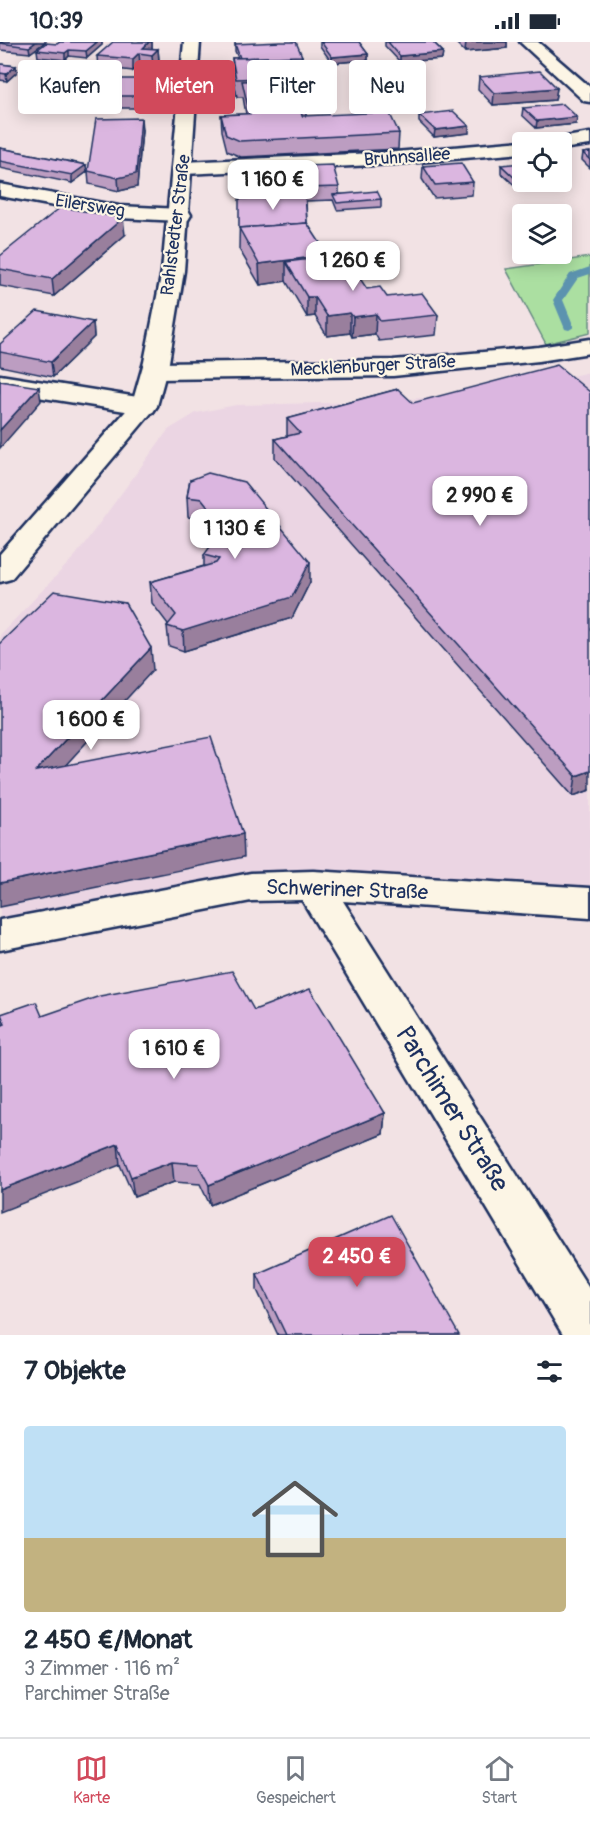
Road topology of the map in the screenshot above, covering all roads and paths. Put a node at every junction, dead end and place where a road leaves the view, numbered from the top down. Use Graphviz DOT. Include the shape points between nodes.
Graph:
graph roads {
  1 [pos="192,42"];
  2 [pos="528,42"];
  3 [pos="590,97"];
  4 [pos="590,139"];
  5 [pos="572,141"];
  6 [pos="512,148"];
  7 [pos="184,168"];
  8 [pos="0,190"];
  9 [pos="180,215"];
  10 [pos="590,346"];
  11 [pos="502,358"];
  12 [pos="156,371"];
  13 [pos="566,375"];
  14 [pos="0,383"];
  15 [pos="144,406"];
  16 [pos="0,573"];
  17 [pos="313,885"];
  18 [pos="590,903"];
  19 [pos="0,935"];
  20 [pos="590,1334"];
  1 -- 7 [label="street, Rahlstedter Straße"];
  2 -- 3 [label="street"];
  4 -- 5 [label="street"];
  6 -- 7 [label="street, Bruhnsallee" via="338,162"];
  7 -- 9 [label="street, Rahlstedter Straße"];
  8 -- 9 [label="street, Eilersweg" via="119,212"];
  9 -- 12 [label="street, Rahlstedter Straße"];
  10 -- 11 [label="street, Mecklenburger Straße"];
  11 -- 12 [label="street, Mecklenburger Straße" via="393,368"];
  11 -- 13 [label="street"];
  12 -- 15 [label="street, Rahlstedter Straße"];
  14 -- 15 [label="street"];
  15 -- 16 [label="street, Rahlstedter Straße"];
  17 -- 18 [label="street, Schweriner Straße"];
  17 -- 19 [label="street, Schweriner Straße" via="251,887"];
  17 -- 20 [label="street, Parchimer Straße"];
}
